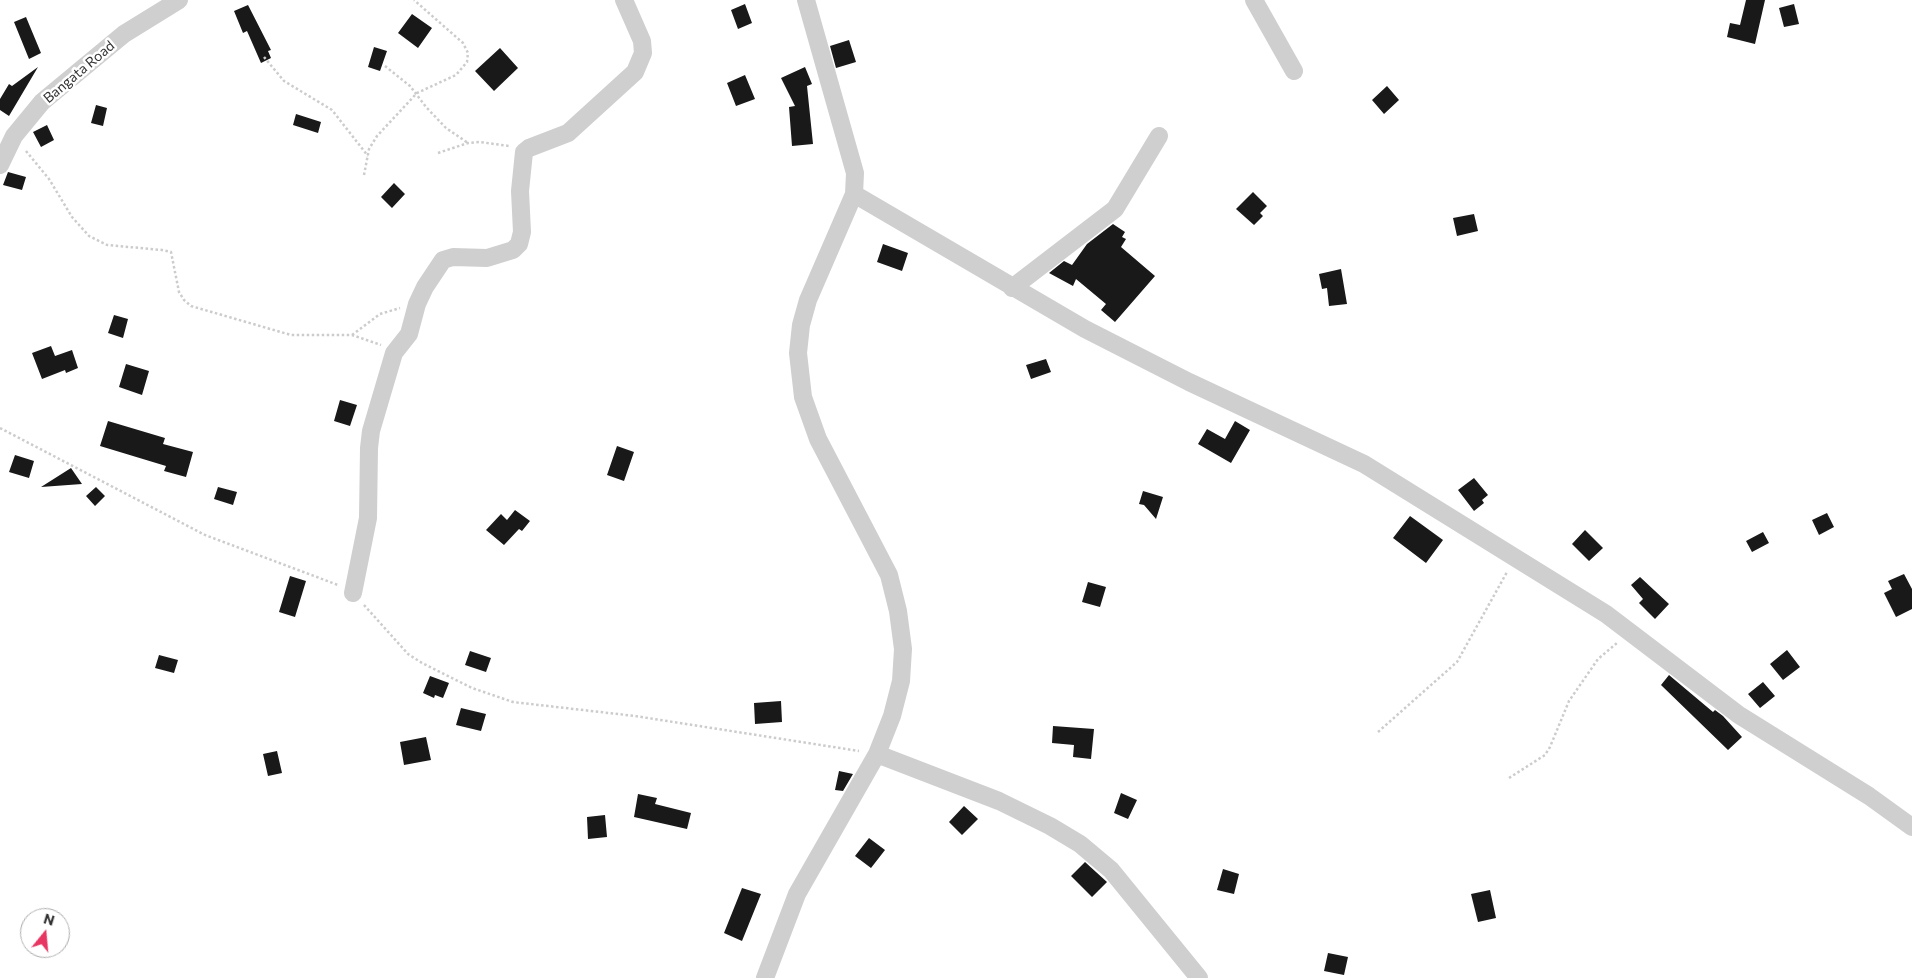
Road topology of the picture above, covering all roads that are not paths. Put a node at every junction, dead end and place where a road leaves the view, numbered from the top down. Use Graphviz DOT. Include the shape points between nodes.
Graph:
graph roads {
  1 [pos="178,0"];
  2 [pos="624,0"];
  3 [pos="806,0"];
  4 [pos="1254,0"];
  5 [pos="1294,71"];
  6 [pos="1159,136"];
  7 [pos="0,165"];
  8 [pos="854,194"];
  9 [pos="1012,288"];
  10 [pos="353,593"];
  11 [pos="877,754"];
  12 [pos="1912,827"];
  13 [pos="765,978"];
  14 [pos="1200,978"];
  1 -- 7 [label="street, Bangata Road" via="124,34 42,102 14,136"];
  2 -- 10 [label="street" via="642,41 643,54 635,72 568,133 524,152 520,191 522,232 518,244 513,250 487,258 453,257 443,260 417,304 409,334 394,352 371,431 368,518"];
  3 -- 8 [label="street" via="855,173"];
  4 -- 5 [label="street"];
  6 -- 9 [label="street" via="1115,209"];
  8 -- 9 [label="street"];
  8 -- 11 [label="street" via="808,300 798,353 803,397 818,439 890,575 898,611 903,649 901,680 892,716"];
  9 -- 12 [label="street" via="1189,382 1364,464 1606,614 1739,715 1869,796"];
  11 -- 13 [label="street" via="797,894"];
  11 -- 14 [label="street" via="999,801 1080,844 1111,870"];
}
